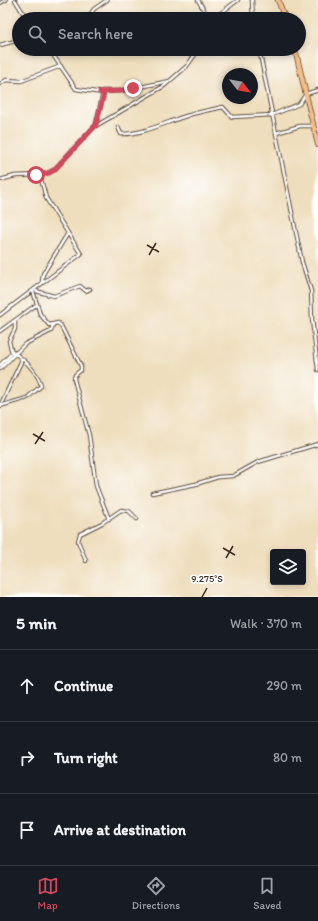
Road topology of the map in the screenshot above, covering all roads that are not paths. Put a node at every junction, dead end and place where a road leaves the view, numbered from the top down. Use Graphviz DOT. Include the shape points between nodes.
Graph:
graph roads {
  1 [pos="6,0"];
  2 [pos="14,0"];
  3 [pos="107,0"];
  4 [pos="198,0"];
  5 [pos="238,0"];
  6 [pos="252,0"];
  7 [pos="278,0"];
  8 [pos="0,3"];
  9 [pos="22,12"];
  10 [pos="92,12"];
  11 [pos="205,12"];
  12 [pos="222,12"];
  13 [pos="253,12"];
  14 [pos="282,12"];
  15 [pos="12,42"];
  16 [pos="0,45"];
  17 [pos="55,56"];
  18 [pos="194,56"];
  19 [pos="260,56"];
  20 [pos="297,56"];
  21 [pos="61,66"];
  22 [pos="170,81"];
  23 [pos="0,84"];
  24 [pos="318,90"];
  25 [pos="100,92"];
  26 [pos="306,94"];
  27 [pos="272,115"];
  28 [pos="96,125"];
  29 [pos="118,127"];
  30 [pos="313,127"];
  31 [pos="276,133"];
  32 [pos="317,136"];
  33 [pos="318,145"];
  34 [pos="40,175"];
  35 [pos="0,180"];
  36 [pos="68,232"];
  37 [pos="42,282"];
  38 [pos="35,289"];
  39 [pos="90,289"];
  40 [pos="37,304"];
  41 [pos="0,315"];
  42 [pos="15,321"];
  43 [pos="53,325"];
  44 [pos="0,331"];
  45 [pos="12,351"];
  46 [pos="16,354"];
  47 [pos="21,358"];
  48 [pos="0,365"];
  49 [pos="0,369"];
  50 [pos="318,370"];
  51 [pos="0,406"];
  52 [pos="318,444"];
  53 [pos="152,493"];
  54 [pos="137,519"];
  55 [pos="109,520"];
  56 [pos="86,561"];
  1 -- 8 [label="street"];
  2 -- 9 [label="street"];
  3 -- 10 [label="street"];
  4 -- 11 [label="street"];
  5 -- 12 [label="street"];
  6 -- 13 [label="street"];
  7 -- 14 [label="highway"];
  15 -- 16 [label="street"];
  17 -- 21 [label="street"];
  18 -- 22 [label="street"];
  19 -- 27 [label="street"];
  20 -- 26 [label="highway"];
  21 -- 23 [label="street" via="21,81 6,80"];
  21 -- 25 [label="street" via="76,89"];
  22 -- 25 [label="street" via="120,91"];
  22 -- 28 [label="street"];
  24 -- 26 [label="street"];
  25 -- 28 [label="street" via="104,94"];
  26 -- 27 [label="street" via="299,104"];
  26 -- 30 [label="highway"];
  27 -- 29 [label="street" via="232,117 223,107 127,134 121,134"];
  27 -- 31 [label="street"];
  28 -- 34 [label="street" via="54,170"];
  30 -- 31 [label="street" via="300,126"];
  30 -- 32 [label="highway"];
  31 -- 50 [label="street" via="302,262 311,291"];
  32 -- 33 [label="highway"];
  34 -- 35 [label="street" via="15,176"];
  34 -- 36 [label="street" via="46,198"];
  36 -- 37 [label="street" via="43,274"];
  36 -- 37 [label="street" via="81,254"];
  37 -- 38 [label="street"];
  38 -- 39 [label="street" via="54,296 80,286 86,291"];
  38 -- 40 [label="street"];
  38 -- 41 [label="street"];
  40 -- 42 [label="street"];
  40 -- 43 [label="street" via="43,318 49,325"];
  42 -- 44 [label="street"];
  42 -- 45 [label="street" via="15,329 9,342"];
  43 -- 46 [label="street" via="51,331 25,344"];
  43 -- 55 [label="street" via="58,323 61,326 81,366 74,379 89,435 96,486"];
  45 -- 46 [label="street"];
  45 -- 48 [label="street"];
  46 -- 47 [label="street"];
  46 -- 49 [label="street"];
  47 -- 51 [label="street" via="19,368"];
  47 -- 51 [label="street" via="41,386 28,398"];
  52 -- 53 [label="street" via="254,464 233,476 218,477"];
  54 -- 55 [label="street" via="134,514 124,510"];
  55 -- 56 [label="street" via="78,536"];
}
